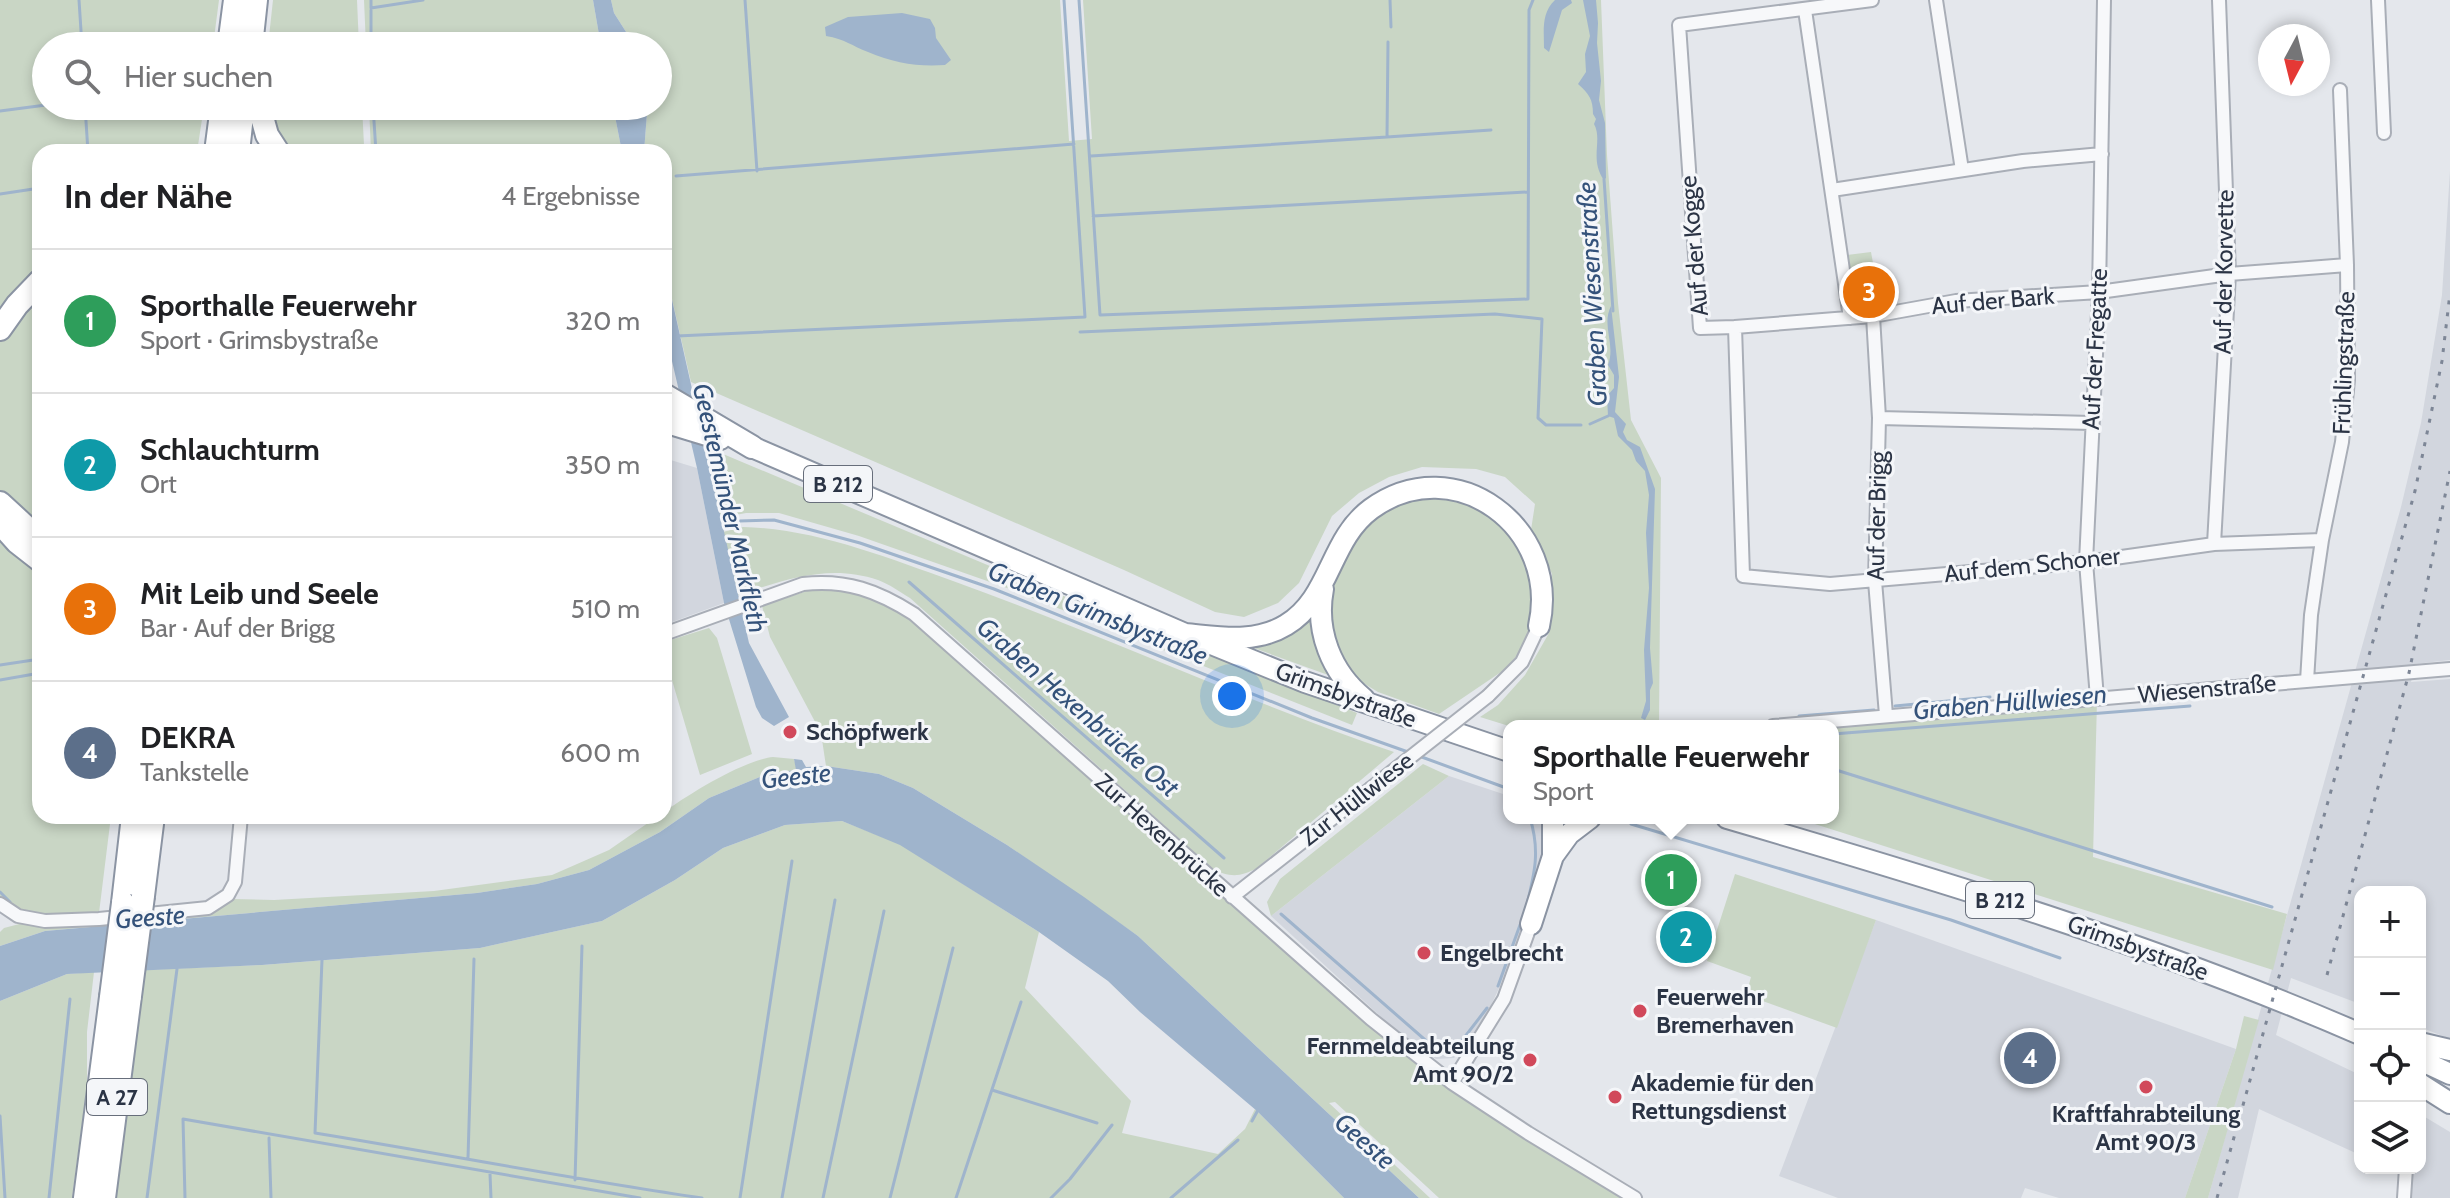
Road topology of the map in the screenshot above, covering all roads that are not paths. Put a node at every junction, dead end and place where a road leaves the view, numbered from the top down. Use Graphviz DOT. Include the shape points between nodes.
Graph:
graph roads {
  1 [pos="235,0"];
  2 [pos="256,0"];
  3 [pos="1872,0"];
  4 [pos="1936,0"];
  5 [pos="2104,0"];
  6 [pos="2219,0"];
  7 [pos="2378,0"];
  8 [pos="1805,10"];
  9 [pos="231,32"];
  10 [pos="253,32"];
  11 [pos="2340,90"];
  12 [pos="220,120"];
  13 [pos="241,120"];
  14 [pos="263,120"];
  15 [pos="2384,133"];
  16 [pos="217,144"];
  17 [pos="239,144"];
  18 [pos="273,144"];
  19 [pos="2102,154"];
  20 [pos="1962,170"];
  21 [pos="1832,190"];
  22 [pos="2347,265"];
  23 [pos="2229,274"];
  24 [pos="32,289"];
  25 [pos="2099,292"];
  26 [pos="1873,316"];
  27 [pos="1850,318"];
  28 [pos="1735,327"];
  29 [pos="0,329"];
  30 [pos="672,412"];
  31 [pos="1879,418"];
  32 [pos="2092,423"];
  33 [pos="752,447"];
  34 [pos="0,503"];
  35 [pos="0,523"];
  36 [pos="32,528"];
  37 [pos="2322,540"];
  38 [pos="2214,544"];
  39 [pos="32,554"];
  40 [pos="2086,562"];
  41 [pos="1743,576"];
  42 [pos="1324,581"];
  43 [pos="1875,581"];
  44 [pos="1539,626"];
  45 [pos="672,631"];
  46 [pos="1185,634"];
  47 [pos="2450,669"];
  48 [pos="2307,681"];
  49 [pos="2097,698"];
  50 [pos="1374,705"];
  51 [pos="1886,715"];
  52 [pos="1835,720"];
  53 [pos="1500,748"];
  54 [pos="133,824"];
  55 [pos="151,824"];
  56 [pos="240,824"];
  57 [pos="1553,824"];
  58 [pos="1582,824"];
  59 [pos="1747,824"];
  60 [pos="1553,856"];
  61 [pos="1232,897"];
  62 [pos="133,900"];
  63 [pos="0,904"];
  64 [pos="1531,924"];
  65 [pos="120,997"];
  66 [pos="2330,1021"];
  67 [pos="2357,1030"];
  68 [pos="2354,1038"];
  69 [pos="2426,1044"];
  70 [pos="2450,1050"];
  71 [pos="2426,1063"];
  72 [pos="2450,1074"];
  73 [pos="1452,1083"];
  74 [pos="2426,1088"];
  75 [pos="2450,1103"];
  76 [pos="2406,1174"];
  77 [pos="85,1198"];
  78 [pos="104,1198"];
  79 [pos="1635,1198"];
  80 [pos="2404,1198"];
  1 -- 9 [label="highway"];
  2 -- 10 [label="highway"];
  3 -- 8 [label="street"];
  4 -- 20 [label="street"];
  5 -- 19 [label="street, Auf der Fregatte"];
  6 -- 23 [label="street, Auf der Korvette"];
  7 -- 15 [label="street"];
  8 -- 21 [label="street"];
  8 -- 28 [label="street, Auf der Kogge" via="1679,25 1700,328"];
  11 -- 22 [label="street, Frühlingstraße"];
  12 -- 16 [label="highway"];
  13 -- 17 [label="highway"];
  14 -- 18 [label="highway"];
  19 -- 20 [label="street"];
  19 -- 25 [label="street, Auf der Fregatte"];
  20 -- 21 [label="street"];
  21 -- 27 [label="street"];
  22 -- 23 [label="street, Auf der Bark"];
  22 -- 37 [label="street, Frühlingstraße" via="2348,380 2342,442"];
  23 -- 25 [label="street, Auf der Bark"];
  23 -- 38 [label="street, Auf der Korvette"];
  24 -- 29 [label="highway"];
  25 -- 26 [label="street, Auf der Bark" via="1956,301"];
  25 -- 32 [label="street, Auf der Fregatte"];
  26 -- 27 [label="street, Auf der Bark"];
  26 -- 31 [label="street, Auf der Brigg"];
  27 -- 28 [label="street, Auf der Bark"];
  28 -- 41 [label="street, Auf der Kogge"];
  30 -- 33 [label="highway"];
  31 -- 32 [label="street"];
  31 -- 43 [label="street, Auf der Brigg"];
  32 -- 40 [label="street, Auf der Fregatte"];
  33 -- 46 [label="highway, B 212"];
  34 -- 36 [label="highway"];
  35 -- 39 [label="highway"];
  37 -- 38 [label="street, Auf dem Schoner"];
  37 -- 48 [label="street, Frühlingstraße"];
  38 -- 40 [label="street, Auf dem Schoner"];
  40 -- 43 [label="street, Auf dem Schoner"];
  40 -- 49 [label="street, Auf der Fregatte"];
  41 -- 43 [label="street, Auf dem Schoner" via="1830,584"];
  42 -- 44 [label="highway" via="1345,536 1372,508 1419,490 1458,491 1504,514 1529,544 1541,580"];
  42 -- 46 [label="highway" via="1297,618 1269,633 1239,638"];
  42 -- 50 [label="highway" via="1320,613 1325,644 1339,673"];
  43 -- 51 [label="street, Auf der Brigg"];
  44 -- 61 [label="street, Zur Hüllwiese, bridge" via="1522,662 1488,696"];
  45 -- 61 [label="street, Zur Hexenbrücke" via="803,584 870,589 914,614"];
  46 -- 50 [label="highway, Grimsbystraße / B 212"];
  47 -- 48 [label="street, Wiesenstraße"];
  48 -- 49 [label="street, Wiesenstraße"];
  49 -- 51 [label="street, Wiesenstraße"];
  50 -- 53 [label="highway, Grimsbystraße / B 212"];
  51 -- 52 [label="street, Wiesenstraße"];
  54 -- 62 [label="highway, A 27"];
  55 -- 62 [label="highway, A 27"];
  56 -- 63 [label="street" via="235,882 228,895 208,908 45,921 18,916"];
  57 -- 60 [label="highway"];
  58 -- 60 [label="highway"];
  59 -- 66 [label="highway, Grimsbystraße / B 212" via="2090,929"];
  60 -- 64 [label="highway"];
  61 -- 73 [label="street, Zur Hexenbrücke"];
  62 -- 65 [label="highway, A 27, bridge"];
  64 -- 73 [label="street" via="1504,999"];
  65 -- 77 [label="highway, A 27"];
  65 -- 78 [label="highway, A 27"];
  66 -- 67 [label="highway, Grimsbystraße / B 212"];
  66 -- 68 [label="highway"];
  69 -- 70 [label="highway"];
  71 -- 72 [label="highway"];
  73 -- 79 [label="street, Zur Hexenbrücke"];
  74 -- 75 [label="highway"];
  76 -- 80 [label="street"];
}
